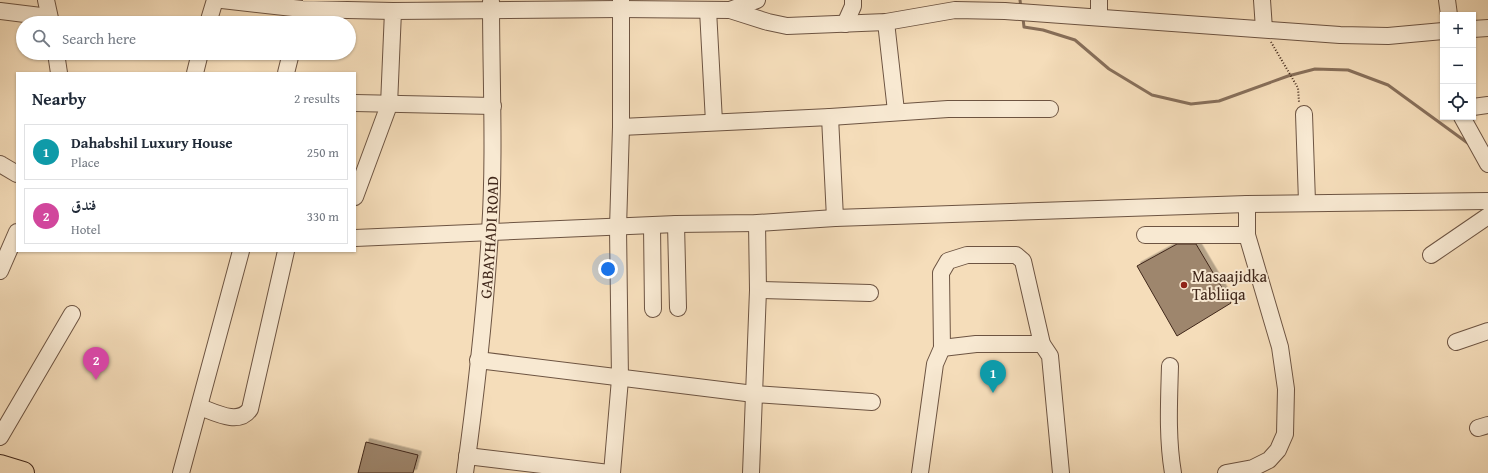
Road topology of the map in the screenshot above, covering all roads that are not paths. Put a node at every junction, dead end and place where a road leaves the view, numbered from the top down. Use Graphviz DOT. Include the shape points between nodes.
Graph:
graph roads {
  1 [pos="46,0"];
  2 [pos="215,0"];
  3 [pos="222,0"];
  4 [pos="757,0"];
  5 [pos="853,0"];
  6 [pos="1099,0"];
  7 [pos="1262,0"];
  8 [pos="1447,0"];
  9 [pos="620,4"];
  10 [pos="491,6"];
  11 [pos="708,10"];
  12 [pos="730,10"];
  13 [pos="0,11"];
  14 [pos="393,11"];
  15 [pos="1449,12"];
  16 [pos="28,16"];
  17 [pos="49,16"];
  18 [pos="210,16"];
  19 [pos="300,16"];
  20 [pos="1099,17"];
  21 [pos="886,22"];
  22 [pos="845,24"];
  23 [pos="1488,28"];
  24 [pos="1264,29"];
  25 [pos="1476,29"];
  26 [pos="1440,31"];
  27 [pos="57,60"];
  28 [pos="198,60"];
  29 [pos="289,60"];
  30 [pos="60,72"];
  31 [pos="194,72"];
  32 [pos="286,72"];
  33 [pos="356,103"];
  34 [pos="389,105"];
  35 [pos="1488,105"];
  36 [pos="493,106"];
  37 [pos="1476,107"];
  38 [pos="1050,109"];
  39 [pos="896,111"];
  40 [pos="1304,114"];
  41 [pos="830,117"];
  42 [pos="1464,120"];
  43 [pos="714,122"];
  44 [pos="621,128"];
  45 [pos="0,164"];
  46 [pos="1488,164"];
  47 [pos="16,173"];
  48 [pos="356,193"];
  49 [pos="1488,201"];
  50 [pos="1307,202"];
  51 [pos="1247,204"];
  52 [pos="1488,216"];
  53 [pos="835,218"];
  54 [pos="757,223"];
  55 [pos="676,224"];
  56 [pos="652,226"];
  57 [pos="618,228"];
  58 [pos="490,232"];
  59 [pos="16,234"];
  60 [pos="1145,235"];
  61 [pos="1247,235"];
  62 [pos="356,238"];
  63 [pos="241,252"];
  64 [pos="286,252"];
  65 [pos="1432,255"];
  66 [pos="1,265"];
  67 [pos="758,290"];
  68 [pos="870,293"];
  69 [pos="678,308"];
  70 [pos="653,309"];
  71 [pos="72,314"];
  72 [pos="1488,331"];
  73 [pos="1456,342"];
  74 [pos="1042,344"];
  75 [pos="942,348"];
  76 [pos="478,360"];
  77 [pos="1170,366"];
  78 [pos="620,379"];
  79 [pos="754,394"];
  80 [pos="872,402"];
  81 [pos="200,407"];
  82 [pos="0,437"];
  83 [pos="467,456"];
  84 [pos="0,466"];
  85 [pos="23,473"];
  86 [pos="181,473"];
  87 [pos="465,473"];
  88 [pos="609,473"];
  89 [pos="612,473"];
  90 [pos="751,473"];
  91 [pos="920,473"];
  92 [pos="1061,473"];
  93 [pos="1173,473"];
  94 [pos="1226,473"];
  1 -- 17 [label="street"];
  2 -- 18 [label="street"];
  3 -- 19 [label="street"];
  4 -- 12 [label="street"];
  5 -- 22 [label="street"];
  6 -- 20 [label="street"];
  7 -- 24 [label="street"];
  8 -- 15 [label="street"];
  9 -- 10 [label="street"];
  9 -- 11 [label="street"];
  9 -- 44 [label="street"];
  10 -- 14 [label="street"];
  10 -- 36 [label="street, GABAYHADI ROAD"];
  11 -- 12 [label="street"];
  11 -- 43 [label="street"];
  12 -- 22 [label="street" via="787,26"];
  13 -- 16 [label="street"];
  14 -- 19 [label="street"];
  14 -- 34 [label="street"];
  20 -- 21 [label="street" via="955,10"];
  20 -- 24 [label="street"];
  21 -- 22 [label="street"];
  21 -- 39 [label="street"];
  23 -- 25 [label="street"];
  24 -- 26 [label="street" via="1388,36"];
  27 -- 30 [label="street"];
  28 -- 31 [label="street"];
  29 -- 32 [label="street"];
  33 -- 34 [label="street"];
  34 -- 36 [label="street"];
  34 -- 48 [label="street"];
  35 -- 37 [label="street"];
  36 -- 58 [label="street, GABAYHADI ROAD"];
  38 -- 39 [label="street"];
  39 -- 41 [label="street"];
  40 -- 50 [label="street"];
  41 -- 43 [label="street"];
  41 -- 53 [label="street"];
  42 -- 46 [label="street"];
  43 -- 44 [label="street"];
  44 -- 57 [label="street"];
  45 -- 47 [label="street"];
  49 -- 50 [label="street"];
  50 -- 51 [label="street"];
  51 -- 53 [label="street"];
  51 -- 61 [label="street"];
  52 -- 65 [label="street"];
  53 -- 54 [label="street"];
  54 -- 55 [label="street"];
  54 -- 67 [label="street"];
  55 -- 56 [label="street"];
  55 -- 69 [label="street"];
  56 -- 57 [label="street"];
  56 -- 70 [label="street"];
  57 -- 58 [label="street"];
  57 -- 78 [label="street"];
  58 -- 62 [label="street"];
  58 -- 76 [label="street, GABAYHADI ROAD"];
  59 -- 66 [label="street"];
  60 -- 61 [label="street"];
  61 -- 94 [label="street" via="1280,347 1286,388 1285,434 1278,450 1269,460 1253,468"];
  63 -- 81 [label="street"];
  64 -- 81 [label="street" via="250,409 244,416 232,418"];
  67 -- 68 [label="street"];
  67 -- 79 [label="street"];
  71 -- 82 [label="street"];
  72 -- 73 [label="street"];
  74 -- 75 [label="street" via="984,344"];
  74 -- 75 [label="street" via="1023,261 1016,255 967,255 948,261 941,273"];
  74 -- 92 [label="street" via="1050,356 1053,371"];
  75 -- 91 [label="street" via="935,364"];
  76 -- 78 [label="street"];
  76 -- 83 [label="street, GABAYHADI ROAD"];
  77 -- 93 [label="street" via="1168,418"];
  78 -- 79 [label="street"];
  78 -- 89 [label="street"];
  79 -- 80 [label="street"];
  79 -- 90 [label="street"];
  81 -- 86 [label="street"];
  83 -- 87 [label="street, GABAYHADI ROAD"];
  83 -- 88 [label="street"];
  84 -- 85 [label="highway"];
}
